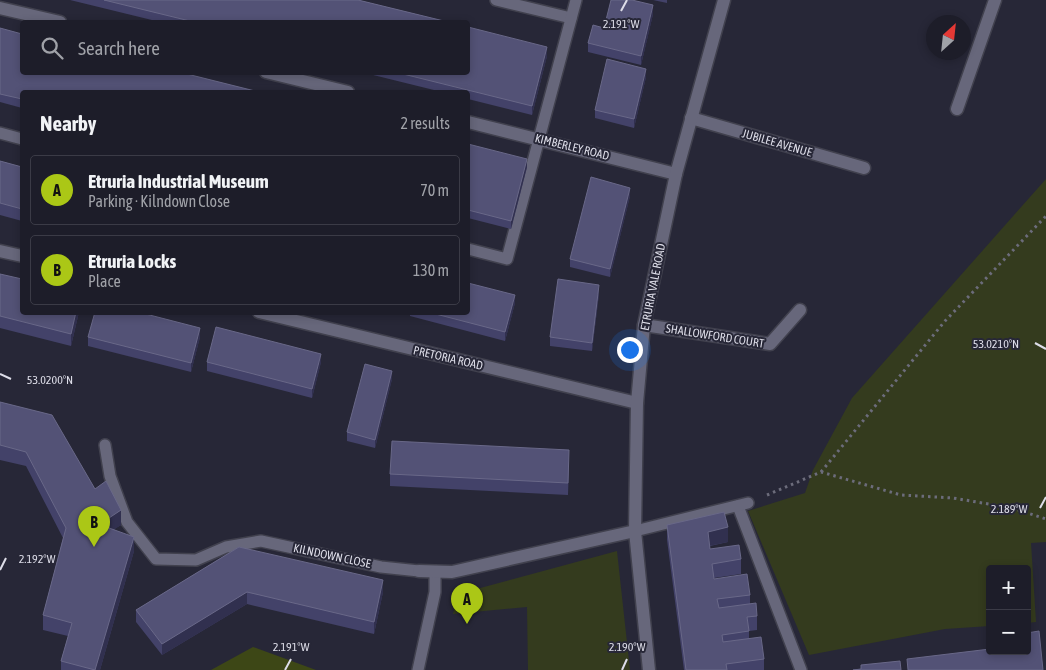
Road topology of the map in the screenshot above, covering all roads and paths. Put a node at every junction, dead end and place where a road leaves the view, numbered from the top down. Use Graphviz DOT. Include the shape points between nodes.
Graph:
graph roads {
  1 [pos="496,0"];
  2 [pos="576,0"];
  3 [pos="724,0"];
  4 [pos="995,0"];
  5 [pos="0,8"];
  6 [pos="571,18"];
  7 [pos="51,20"];
  8 [pos="278,75"];
  9 [pos="340,90"];
  10 [pos="958,109"];
  11 [pos="690,118"];
  12 [pos="470,122"];
  13 [pos="0,133"];
  14 [pos="20,138"];
  15 [pos="538,139"];
  16 [pos="864,168"];
  17 [pos="676,174"];
  18 [pos="1046,216"];
  19 [pos="0,250"];
  20 [pos="470,250"];
  21 [pos="20,255"];
  22 [pos="800,310"];
  23 [pos="271,315"];
  24 [pos="644,325"];
  25 [pos="637,403"];
  26 [pos="105,445"];
  27 [pos="821,472"];
  28 [pos="743,504"];
  29 [pos="1046,519"];
  30 [pos="635,532"];
  31 [pos="419,571"];
  32 [pos="435,573"];
  33 [pos="418,670"];
  34 [pos="649,670"];
  35 [pos="801,670"];
  1 -- 6 [label="lane"];
  2 -- 6 [label="lane"];
  3 -- 11 [label="street, ETRURIA VALE ROAD"];
  4 -- 10 [label="street"];
  5 -- 7 [label="street"];
  6 -- 15 [label="lane"];
  8 -- 9 [label="street"];
  11 -- 16 [label="street, JUBILEE AVENUE"];
  11 -- 17 [label="street, ETRURIA VALE ROAD"];
  12 -- 15 [label="street, KIMBERLEY ROAD"];
  13 -- 14 [label="lane"];
  15 -- 17 [label="street, KIMBERLEY ROAD"];
  15 -- 20 [label="lane" via="507,259"];
  17 -- 24 [label="street, ETRURIA VALE ROAD"];
  18 -- 27 [label="path" via="945,321"];
  19 -- 21 [label="street"];
  22 -- 24 [label="street, SHALLOWFORD COURT" via="770,344"];
  23 -- 25 [label="street, PRETORIA ROAD"];
  24 -- 25 [label="street, ETRURIA VALE ROAD"];
  25 -- 30 [label="street, ETRURIA VALE ROAD"];
  26 -- 31 [label="lane, KILNDOWN CLOSE" via="110,476 127,522 156,559 196,560 226,547 261,541 381,567"];
  27 -- 28 [label="path"];
  27 -- 29 [label="path" via="901,495 1012,508"];
  28 -- 30 [label="lane"];
  28 -- 35 [label="lane"];
  30 -- 32 [label="street, KILNDOWN CLOSE"];
  30 -- 34 [label="street, ETRURIA VALE ROAD"];
  31 -- 32 [label="street, KILNDOWN CLOSE"];
  32 -- 33 [label="lane" via="435,592"];
}
